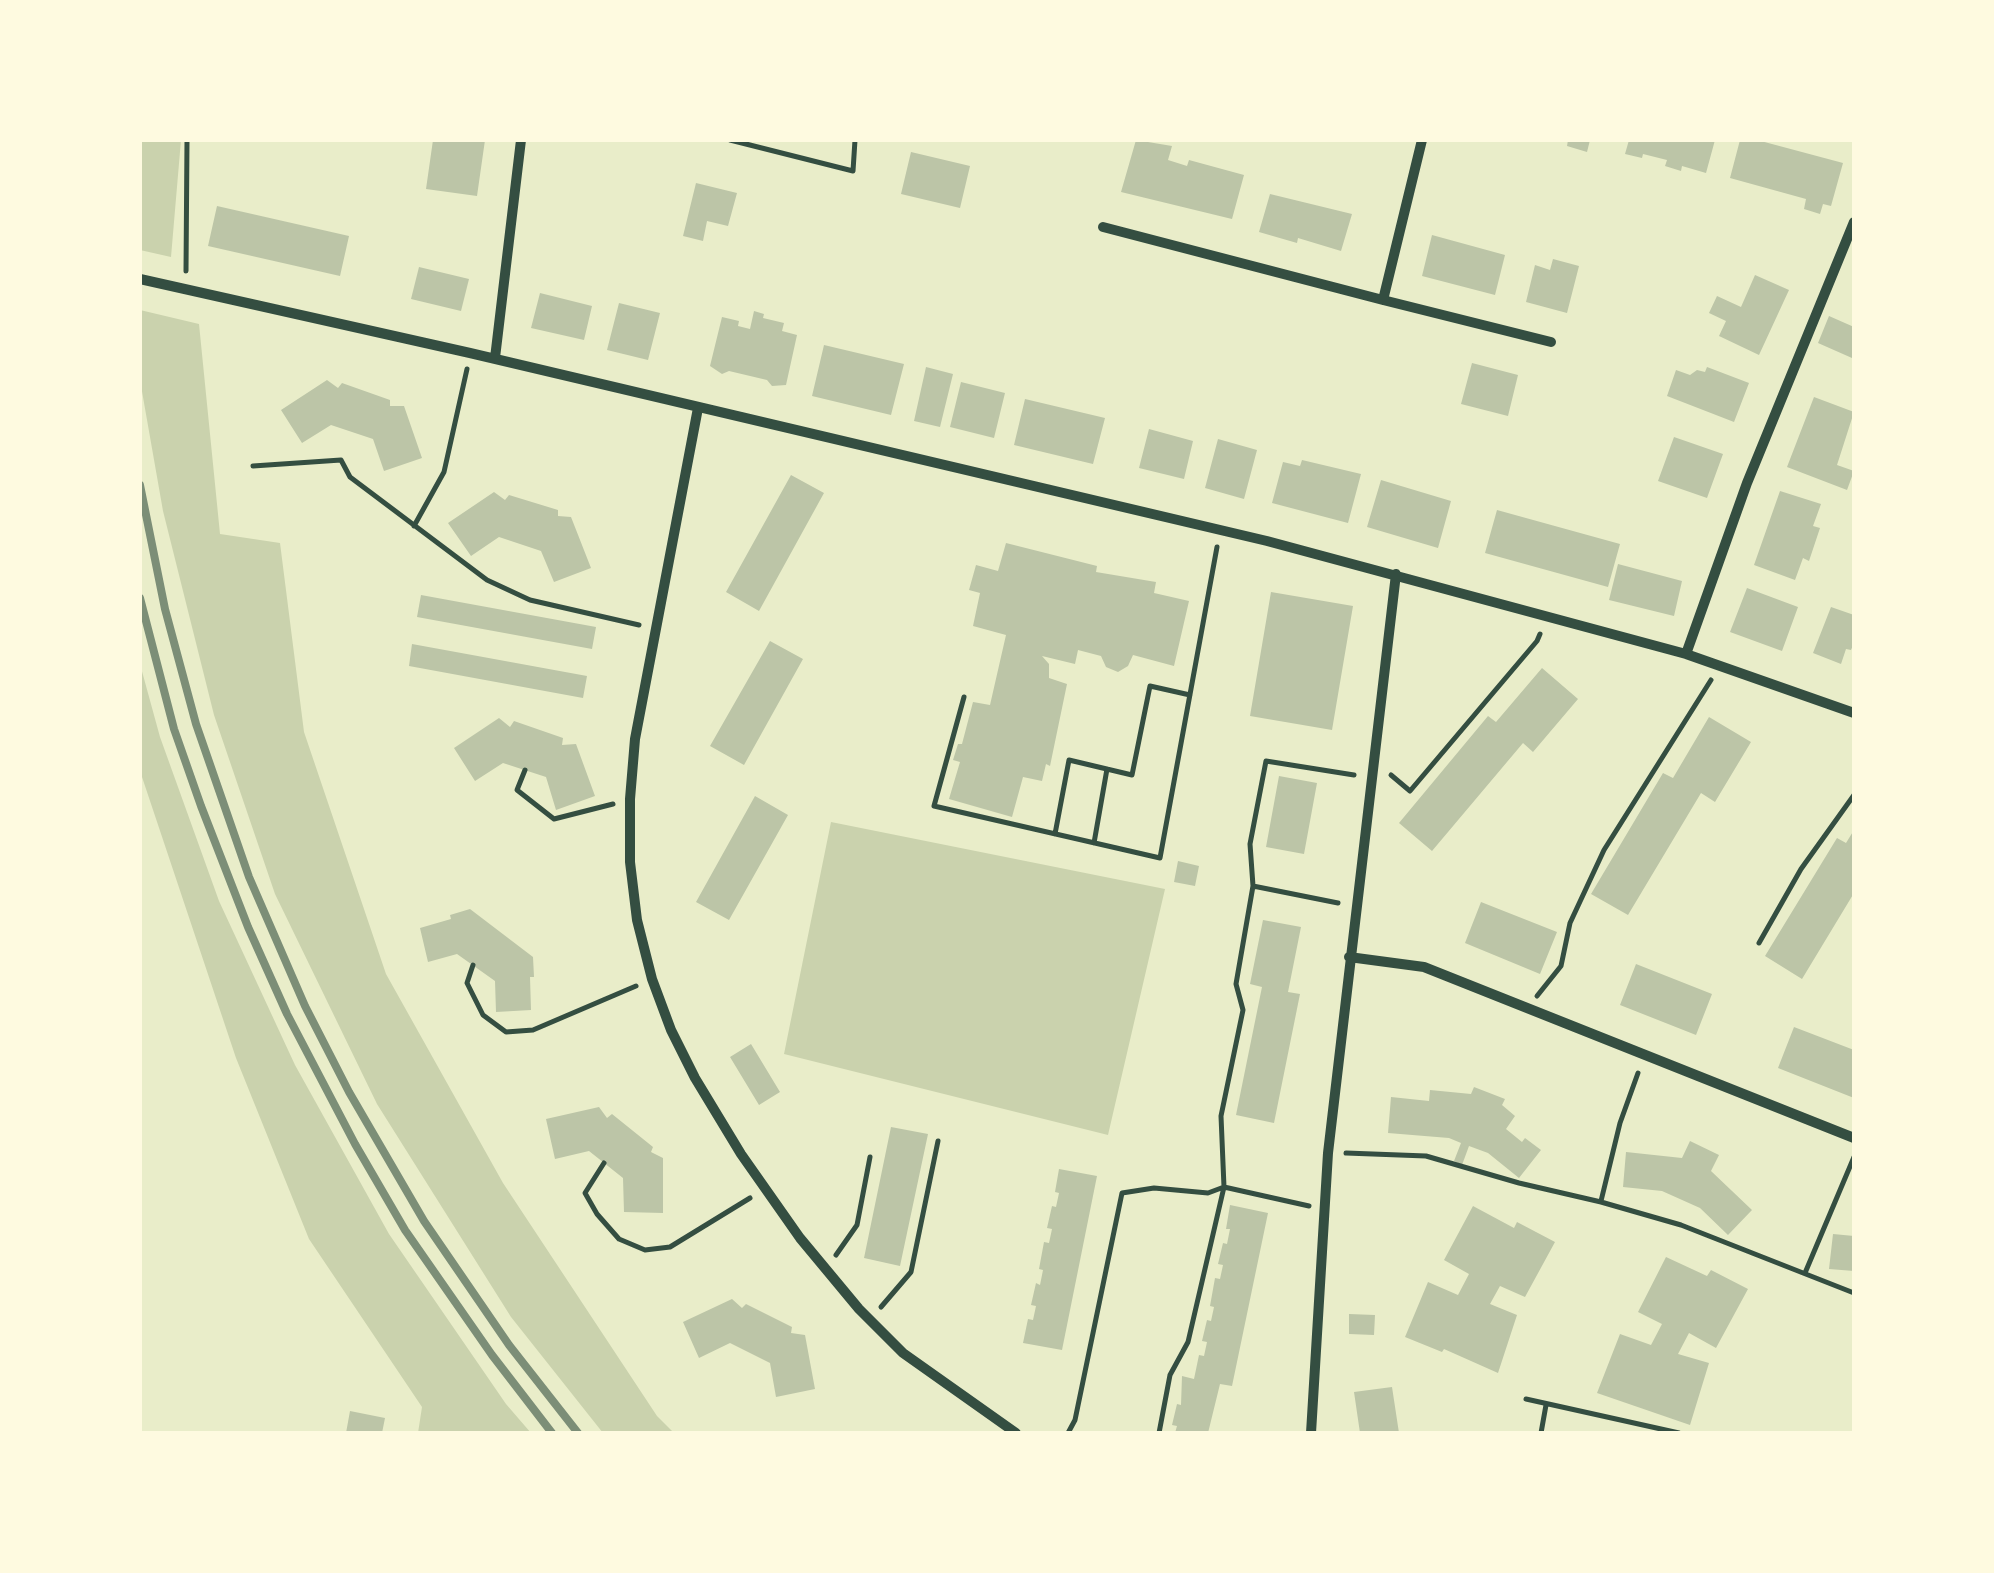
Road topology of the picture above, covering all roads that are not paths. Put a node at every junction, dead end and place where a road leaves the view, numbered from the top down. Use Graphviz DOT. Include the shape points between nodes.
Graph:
graph roads {
  1 [pos="521,140"];
  2 [pos="1422,140"];
  3 [pos="1854,222"];
  4 [pos="1103,227"];
  5 [pos="140,278"];
  6 [pos="1383,300"];
  7 [pos="1552,342"];
  8 [pos="495,358"];
  9 [pos="698,408"];
  10 [pos="1396,574"];
  11 [pos="1686,654"];
  12 [pos="1854,713"];
  13 [pos="1349,957"];
  14 [pos="1854,1138"];
  15 [pos="1016,1433"];
  16 [pos="1311,1433"];
  1 -- 8 [label="street"];
  2 -- 6 [label="street"];
  3 -- 11 [label="street" via="1747,483"];
  4 -- 6 [label="street"];
  5 -- 8 [label="street"];
  6 -- 7 [label="street"];
  8 -- 9 [label="street"];
  9 -- 10 [label="street"];
  9 -- 15 [label="street" via="635,739 630,800 637,920 652,979 695,1078 826,1270 936,1380"];
  10 -- 11 [label="street"];
  10 -- 13 [label="street"];
  11 -- 12 [label="street"];
  13 -- 14 [label="street" via="1424,967"];
  13 -- 16 [label="street" via="1328,1153"];
}
